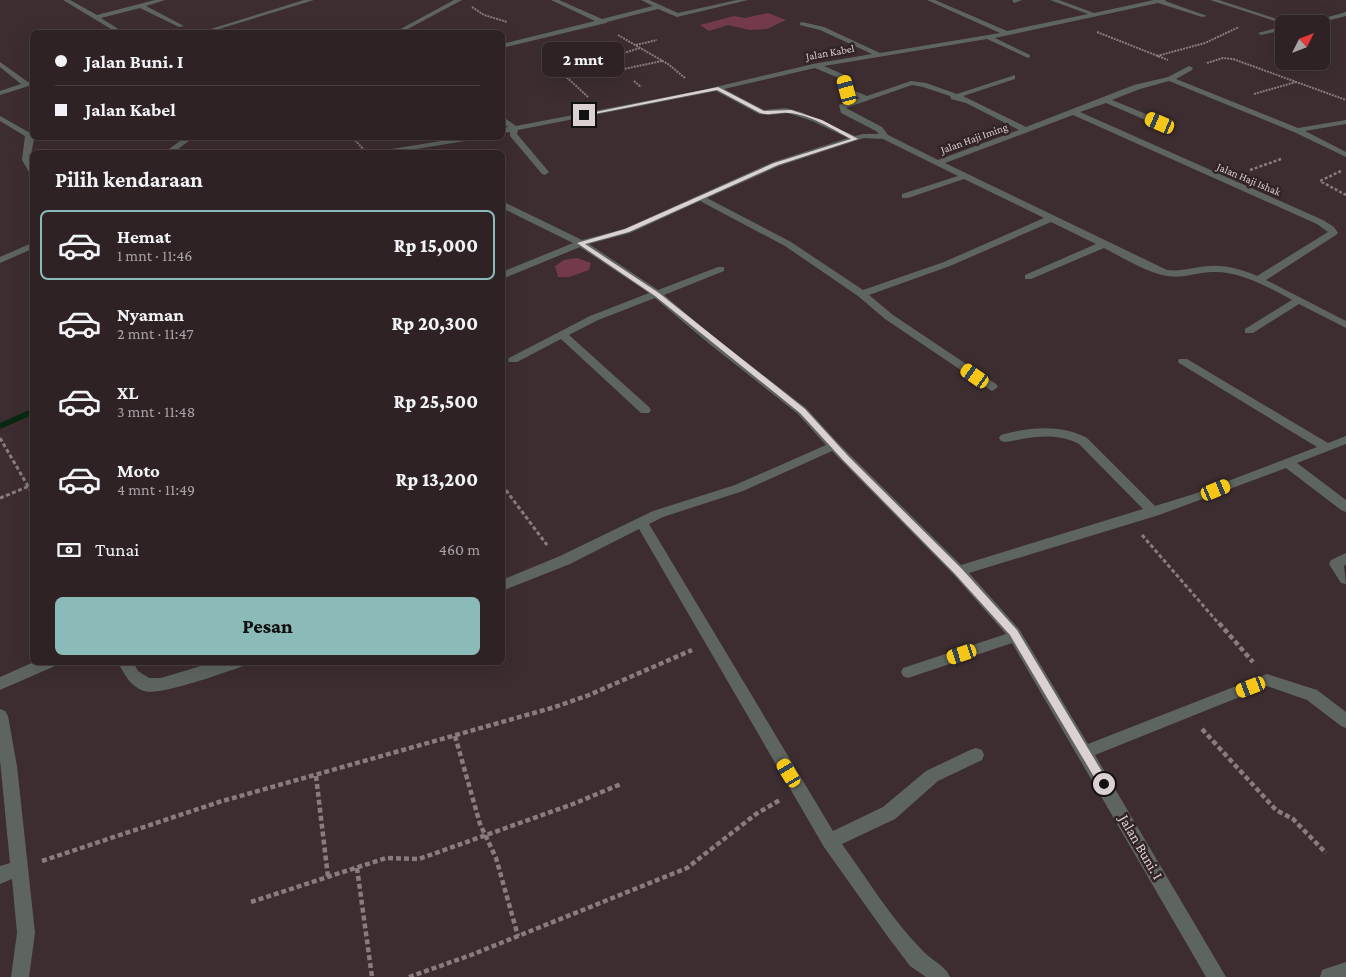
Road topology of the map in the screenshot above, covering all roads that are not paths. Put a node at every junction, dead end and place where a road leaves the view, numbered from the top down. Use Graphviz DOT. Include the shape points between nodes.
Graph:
graph roads {
  1 [pos="66,0"];
  2 [pos="162,0"];
  3 [pos="311,0"];
  4 [pos="554,0"];
  5 [pos="644,0"];
  6 [pos="745,0"];
  7 [pos="930,0"];
  8 [pos="1053,0"];
  9 [pos="1160,0"];
  10 [pos="1213,0"];
  11 [pos="456,1"];
  12 [pos="140,6"];
  13 [pos="657,7"];
  14 [pos="1092,14"];
  15 [pos="1346,14"];
  16 [pos="1204,16"];
  17 [pos="94,18"];
  18 [pos="1330,18"];
  19 [pos="1275,19"];
  20 [pos="601,23"];
  21 [pos="802,24"];
  22 [pos="181,26"];
  23 [pos="116,30"];
  24 [pos="211,30"];
  25 [pos="402,30"];
  26 [pos="1275,30"];
  27 [pos="1004,32"];
  28 [pos="1261,33"];
  29 [pos="988,37"];
  30 [pos="505,45"];
  31 [pos="879,55"];
  32 [pos="1028,56"];
  33 [pos="0,64"];
  34 [pos="817,66"];
  35 [pos="1189,68"];
  36 [pos="1012,77"];
  37 [pos="1170,78"];
  38 [pos="30,84"];
  39 [pos="718,89"];
  40 [pos="0,93"];
  41 [pos="954,97"];
  42 [pos="865,98"];
  43 [pos="1106,100"];
  44 [pos="1074,112"];
  45 [pos="0,118"];
  46 [pos="505,121"];
  47 [pos="1346,122"];
  48 [pos="1160,123"];
  49 [pos="515,129"];
  50 [pos="1026,130"];
  51 [pos="1297,130"];
  52 [pos="505,131"];
  53 [pos="886,137"];
  54 [pos="30,139"];
  55 [pos="30,139"];
  56 [pos="856,139"];
  57 [pos="186,140"];
  58 [pos="458,140"];
  59 [pos="172,150"];
  60 [pos="398,150"];
  61 [pos="1346,155"];
  62 [pos="938,163"];
  63 [pos="30,167"];
  64 [pos="545,172"];
  65 [pos="966,176"];
  66 [pos="904,196"];
  67 [pos="702,199"];
  68 [pos="505,206"];
  69 [pos="1052,218"];
  70 [pos="580,243"];
  71 [pos="1105,244"];
  72 [pos="30,247"];
  73 [pos="0,260"];
  74 [pos="721,269"];
  75 [pos="505,275"];
  76 [pos="1028,277"];
  77 [pos="1258,280"];
  78 [pos="657,294"];
  79 [pos="862,294"];
  80 [pos="1297,301"];
  81 [pos="1346,325"];
  82 [pos="1249,330"];
  83 [pos="563,335"];
  84 [pos="513,360"];
  85 [pos="1183,361"];
  86 [pos="992,387"];
  87 [pos="645,410"];
  88 [pos="1005,438"];
  89 [pos="1346,440"];
  90 [pos="834,446"];
  91 [pos="1326,447"];
  92 [pos="1287,462"];
  93 [pos="1346,507"];
  94 [pos="1154,512"];
  95 [pos="641,522"];
  96 [pos="1346,558"];
  97 [pos="958,572"];
  98 [pos="1346,579"];
  99 [pos="505,585"];
  100 [pos="1016,636"];
  101 [pos="43,665"];
  102 [pos="127,665"];
  103 [pos="228,665"];
  104 [pos="908,672"];
  105 [pos="0,684"];
  106 [pos="0,716"];
  107 [pos="1346,721"];
  108 [pos="1085,752"];
  109 [pos="976,755"];
  110 [pos="830,841"];
  111 [pos="20,868"];
  112 [pos="0,875"];
  113 [pos="1346,971"];
  114 [pos="20,977"];
  115 [pos="941,977"];
  116 [pos="1217,977"];
  117 [pos="1329,977"];
  1 -- 17 [label="street"];
  2 -- 12 [label="street"];
  3 -- 24 [label="street"];
  4 -- 20 [label="street"];
  5 -- 13 [label="street"];
  6 -- 13 [label="street" via="676,16"];
  7 -- 27 [label="street"];
  8 -- 14 [label="street"];
  9 -- 14 [label="street, Jalan Kabel"];
  9 -- 16 [label="street"];
  10 -- 19 [label="street"];
  11 -- 25 [label="street"];
  12 -- 17 [label="street"];
  12 -- 22 [label="street"];
  13 -- 20 [label="street"];
  14 -- 27 [label="street, Jalan Kabel"];
  15 -- 18 [label="street"];
  17 -- 23 [label="street"];
  20 -- 30 [label="street"];
  21 -- 31 [label="street" via="822,28"];
  26 -- 28 [label="street"];
  27 -- 29 [label="street, Jalan Kabel"];
  29 -- 31 [label="street, Jalan Kabel"];
  29 -- 32 [label="street"];
  31 -- 34 [label="street, Jalan Kabel"];
  33 -- 38 [label="street"];
  34 -- 39 [label="street, Jalan Kabel"];
  34 -- 42 [label="street" via="844,78 847,90"];
  35 -- 37 [label="street, Jalan Haji Iming"];
  36 -- 41 [label="street"];
  37 -- 43 [label="street, Jalan Haji Iming"];
  37 -- 51 [label="street"];
  38 -- 40 [label="street"];
  39 -- 49 [label="street, Jalan Kabel"];
  39 -- 56 [label="street" via="762,112 789,111 821,121"];
  41 -- 42 [label="street" via="911,83"];
  41 -- 50 [label="street"];
  42 -- 53 [label="street" via="842,109 880,129"];
  43 -- 44 [label="street, Jalan Haji Iming"];
  43 -- 48 [label="street"];
  44 -- 50 [label="street, Jalan Haji Iming"];
  44 -- 77 [label="street, Jalan Haji Ishak" via="1331,229 1333,234"];
  45 -- 55 [label="street" via="29,135"];
  46 -- 49 [label="street"];
  47 -- 51 [label="street"];
  49 -- 52 [label="street, Jalan Kabel"];
  49 -- 64 [label="street" via="516,141"];
  50 -- 62 [label="street, Jalan Haji Iming"];
  51 -- 61 [label="street"];
  53 -- 56 [label="street, Jalan Haji Iming"];
  53 -- 62 [label="street, Jalan Haji Iming"];
  54 -- 63 [label="street" via="26,160"];
  56 -- 67 [label="street, Jalan Haji Iming" via="776,164"];
  57 -- 59 [label="street"];
  58 -- 60 [label="street"];
  62 -- 65 [label="street"];
  65 -- 66 [label="street"];
  65 -- 69 [label="street"];
  67 -- 70 [label="street, Jalan Haji Iming" via="627,231"];
  67 -- 79 [label="street" via="788,244"];
  68 -- 70 [label="street, Jalan Buni. I"];
  69 -- 71 [label="street"];
  69 -- 79 [label="street" via="947,264"];
  70 -- 75 [label="street, Jalan Haji Iming"];
  70 -- 78 [label="street, Jalan Buni. I"];
  71 -- 76 [label="street"];
  71 -- 77 [label="street" via="1172,276 1218,268"];
  72 -- 73 [label="street"];
  74 -- 78 [label="street"];
  77 -- 80 [label="street"];
  78 -- 83 [label="street" via="594,318"];
  78 -- 90 [label="street, Jalan Buni. I" via="802,411"];
  79 -- 86 [label="street" via="889,317"];
  80 -- 81 [label="street"];
  80 -- 82 [label="street"];
  83 -- 84 [label="street"];
  83 -- 87 [label="street"];
  85 -- 91 [label="street"];
  88 -- 94 [label="street" via="1059,431 1075,436"];
  89 -- 91 [label="street"];
  90 -- 95 [label="street" via="739,488"];
  90 -- 97 [label="street, Jalan Buni. I"];
  91 -- 92 [label="street"];
  92 -- 93 [label="street"];
  92 -- 94 [label="street"];
  94 -- 97 [label="street"];
  95 -- 99 [label="street"];
  95 -- 110 [label="street"];
  96 -- 98 [label="street" via="1336,564"];
  97 -- 100 [label="street, Jalan Buni. I"];
  100 -- 104 [label="street"];
  100 -- 108 [label="street, Jalan Buni. I"];
  101 -- 105 [label="street"];
  102 -- 103 [label="street" via="146,686"];
  106 -- 111 [label="street"];
  107 -- 108 [label="street" via="1312,694 1268,680"];
  108 -- 116 [label="street, Jalan Buni. I"];
  109 -- 110 [label="street" via="932,776 889,813"];
  110 -- 115 [label="street" via="894,931 917,959"];
  111 -- 112 [label="street"];
  111 -- 114 [label="street" via="26,933"];
  113 -- 117 [label="street"];
}
